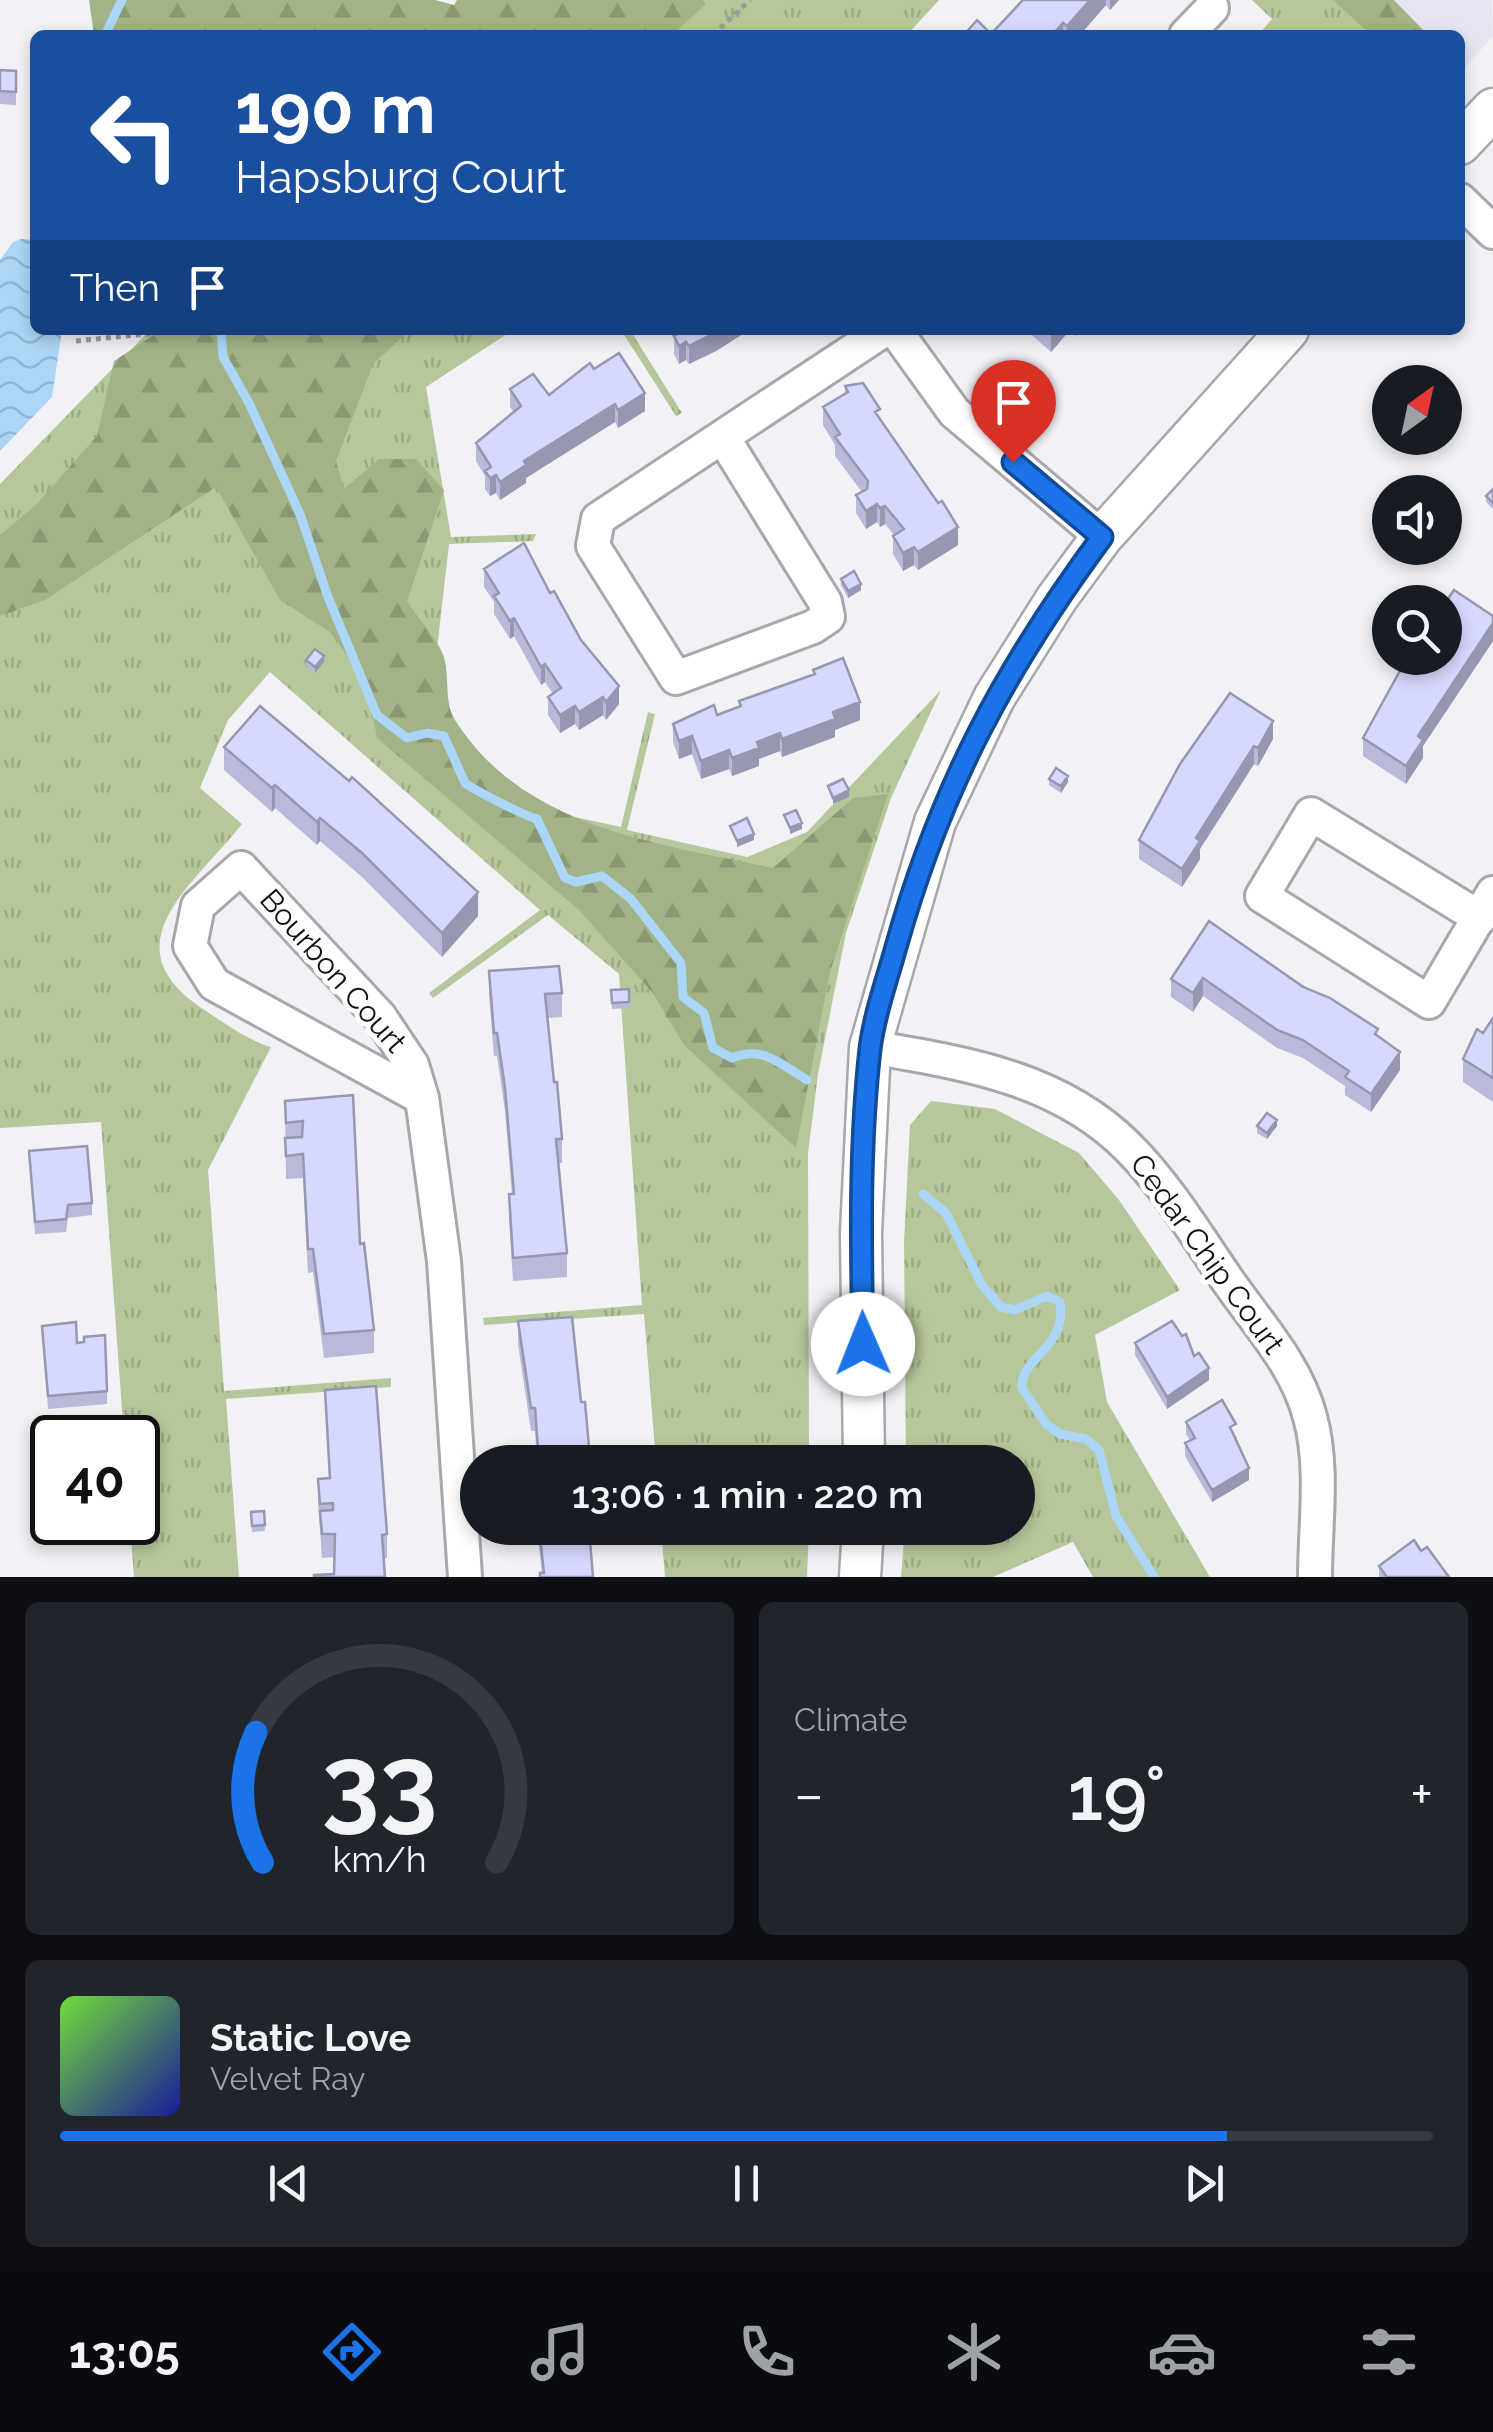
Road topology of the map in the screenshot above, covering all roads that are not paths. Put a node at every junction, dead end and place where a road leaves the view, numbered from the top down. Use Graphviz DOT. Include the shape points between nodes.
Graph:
graph roads {
  1 [pos="1212,8"];
  2 [pos="1191,30"];
  3 [pos="1493,109"];
  4 [pos="1465,139"];
  5 [pos="1465,205"];
  6 [pos="1493,232"];
  7 [pos="877,335"];
  8 [pos="898,335"];
  9 [pos="1284,335"];
  10 [pos="724,439"];
  11 [pos="1102,537"];
  12 [pos="1486,906"];
  13 [pos="870,1047"];
  14 [pos="422,1098"];
  15 [pos="864,1445"];
  16 [pos="863,1545"];
  17 [pos="465,1577"];
  18 [pos="860,1577"];
  19 [pos="1315,1577"];
  1 -- 2 [label="street"];
  3 -- 4 [label="street"];
  5 -- 6 [label="street"];
  7 -- 10 [label="street"];
  8 -- 11 [label="street" via="954,412"];
  9 -- 11 [label="street"];
  10 -- 10 [label="street" via="828,617 676,678 593,546 598,519"];
  11 -- 13 [label="street" via="1004,681 958,768 918,869"];
  12 -- 12 [label="street" via="1430,1002 1262,896 1311,814"];
  13 -- 15 [label="street" via="861,1233"];
  13 -- 19 [label="street, Cedar Chip Court" via="1023,1080 1067,1101 1128,1146 1286,1362 1304,1400 1316,1443"];
  14 -- 14 [label="street, Bourbon Court" via="412,1065 380,1017 241,868 198,906 190,946 214,984"];
  14 -- 17 [label="street, Bourbon Court" via="444,1261"];
  16 -- 18 [label="street"];
}
